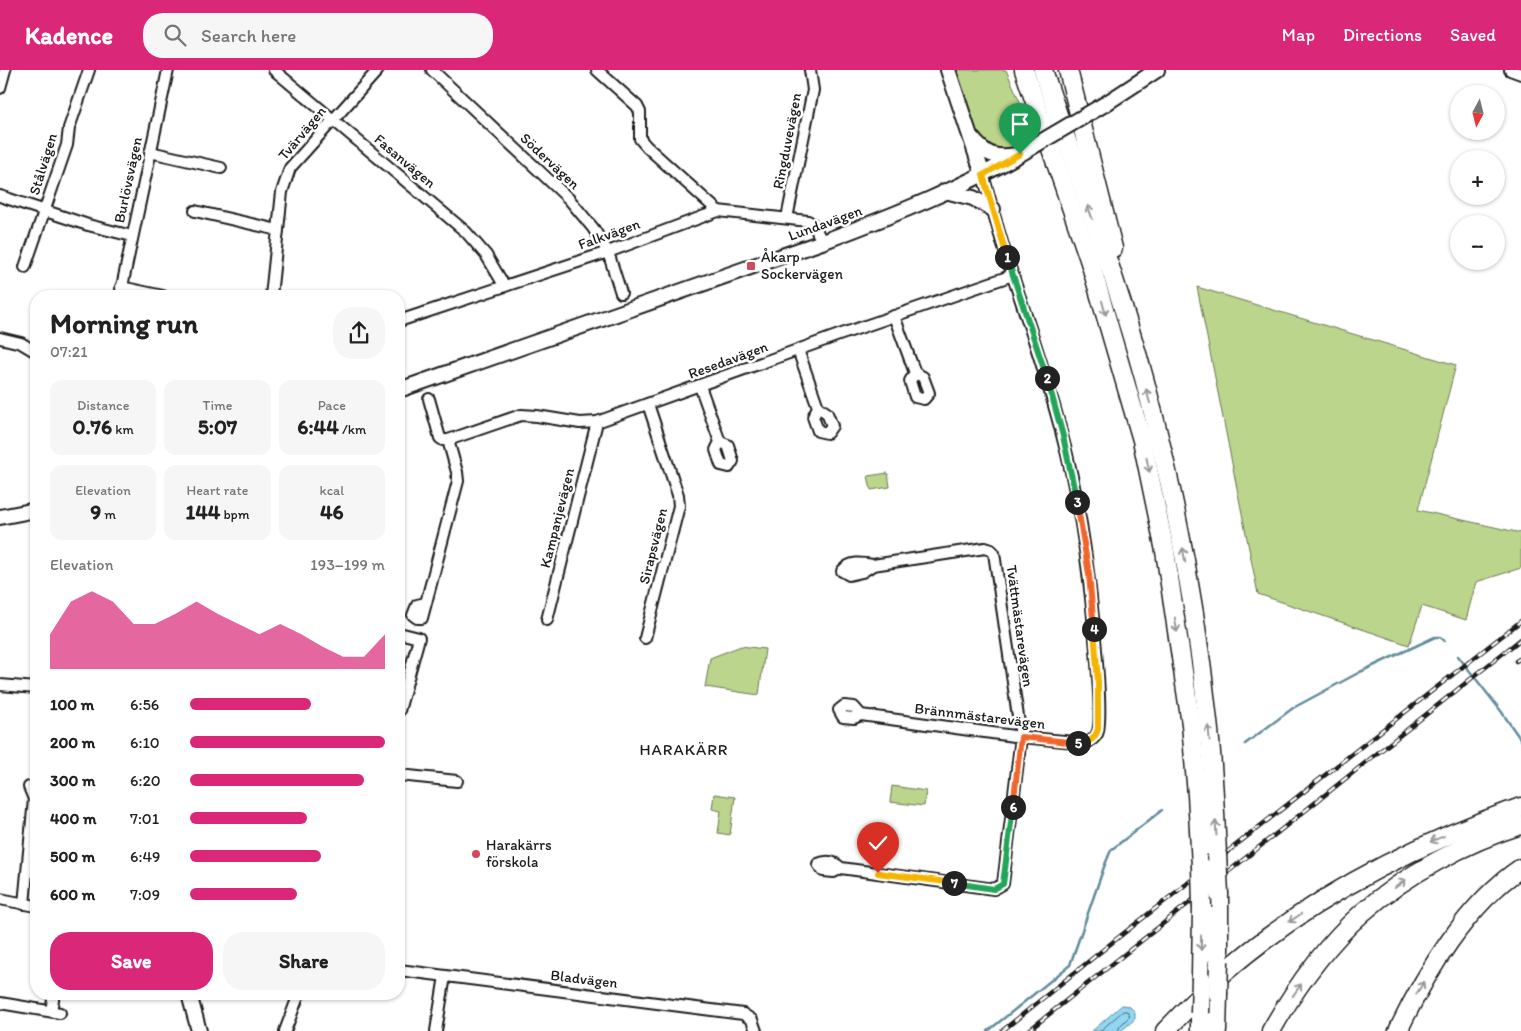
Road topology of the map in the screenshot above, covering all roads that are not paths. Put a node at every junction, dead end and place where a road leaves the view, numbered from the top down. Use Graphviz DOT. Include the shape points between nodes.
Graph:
graph roads {
  1 [pos="5,70"];
  2 [pos="90,70"];
  3 [pos="168,70"];
  4 [pos="274,70"];
  5 [pos="378,70"];
  6 [pos="432,70"];
  7 [pos="597,70"];
  8 [pos="810,70"];
  9 [pos="948,70"];
  10 [pos="1011,70"];
  11 [pos="1024,70"];
  12 [pos="1043,70"];
  13 [pos="1068,70"];
  14 [pos="1157,70"];
  15 [pos="1510,70"];
  16 [pos="1521,74"];
  17 [pos="0,88"];
  18 [pos="332,119"];
  19 [pos="965,124"];
  20 [pos="1026,151"];
  21 [pos="150,152"];
  22 [pos="221,168"];
  23 [pos="983,175"];
  24 [pos="945,191"];
  25 [pos="0,196"];
  26 [pos="993,209"];
  27 [pos="44,211"];
  28 [pos="195,211"];
  29 [pos="718,211"];
  30 [pos="787,218"];
  31 [pos="278,230"];
  32 [pos="132,236"];
  33 [pos="822,242"];
  34 [pos="608,252"];
  35 [pos="1090,262"];
  36 [pos="25,266"];
  37 [pos="1013,276"];
  38 [pos="504,285"];
  39 [pos="121,290"];
  40 [pos="272,290"];
  41 [pos="621,293"];
  42 [pos="894,316"];
  43 [pos="405,319"];
  44 [pos="0,338"];
  45 [pos="1133,341"];
  46 [pos="30,348"];
  47 [pos="798,350"];
  48 [pos="915,373"];
  49 [pos="700,386"];
  50 [pos="405,388"];
  51 [pos="429,399"];
  52 [pos="648,404"];
  53 [pos="818,407"];
  54 [pos="597,422"];
  55 [pos="448,440"];
  56 [pos="720,442"];
  57 [pos="30,511"];
  58 [pos="0,517"];
  59 [pos="873,565"];
  60 [pos="426,603"];
  61 [pos="547,620"];
  62 [pos="405,634"];
  63 [pos="645,638"];
  64 [pos="0,685"];
  65 [pos="30,688"];
  66 [pos="405,689"];
  67 [pos="861,715"];
  68 [pos="1021,737"];
  69 [pos="405,777"];
  70 [pos="457,781"];
  71 [pos="1521,807"];
  72 [pos="1521,824"];
  73 [pos="30,841"];
  74 [pos="841,868"];
  75 [pos="1521,868"];
  76 [pos="0,899"];
  77 [pos="24,904"];
  78 [pos="30,905"];
  79 [pos="405,971"];
  80 [pos="445,976"];
  81 [pos="1212,984"];
  82 [pos="54,1000"];
  83 [pos="190,1000"];
  84 [pos="297,1000"];
  85 [pos="0,1002"];
  86 [pos="197,1030"];
  87 [pos="285,1031"];
  88 [pos="436,1031"];
  89 [pos="756,1031"];
  90 [pos="1165,1031"];
  91 [pos="1173,1031"];
  92 [pos="1200,1031"];
  93 [pos="1216,1031"];
  94 [pos="1271,1031"];
  95 [pos="1398,1031"];
  1 -- 17 [label="street"];
  2 -- 27 [label="street, Stålvägen"];
  3 -- 21 [label="street, Burlövsvägen"];
  4 -- 18 [label="street, Fasanvägen"];
  5 -- 18 [label="street, Tvärvägen"];
  6 -- 34 [label="street, Södervägen" via="569,199"];
  7 -- 29 [label="street" via="637,106 640,139"];
  8 -- 30 [label="street, Ringduvevägen" via="813,90"];
  9 -- 19 [label="main road"];
  10 -- 35 [label="highway"];
  11 -- 35 [label="highway"];
  45 -- 12 [label="highway, one-way"];
  13 -- 45 [label="highway"];
  14 -- 20 [label="main road, Lundavägen, bridge"];
  15 -- 16 [label="street"];
  18 -- 31 [label="street, Tvärvägen" via="290,168 282,192"];
  18 -- 38 [label="street, Fasanvägen" via="477,243"];
  19 -- 20 [label="main road" via="986,152 1001,157"];
  19 -- 23 [label="main road"];
  20 -- 23 [label="main road, Lundavägen"];
  21 -- 22 [label="street"];
  21 -- 32 [label="street, Burlövsvägen"];
  23 -- 24 [label="main road, Lundavägen"];
  23 -- 26 [label="street"];
  24 -- 26 [label="main road" via="974,198"];
  24 -- 33 [label="main road, Lundavägen"];
  25 -- 27 [label="street"];
  26 -- 37 [label="street"];
  27 -- 32 [label="street"];
  27 -- 36 [label="street, Stålvägen"];
  28 -- 31 [label="street"];
  29 -- 30 [label="street, Falkvägen"];
  29 -- 34 [label="street, Falkvägen"];
  30 -- 33 [label="street, Falkvägen" via="811,222"];
  31 -- 40 [label="street, Tvärvägen"];
  32 -- 39 [label="street, Burlövsvägen"];
  33 -- 50 [label="main road, Lundavägen"];
  34 -- 38 [label="street, Falkvägen"];
  34 -- 41 [label="street, Södervägen"];
  35 -- 81 [label="highway, one-way, bridge" via="1140,431 1174,607 1188,705 1197,795 1202,908"];
  37 -- 42 [label="street, Resedavägen"];
  37 -- 68 [label="street, Brännmästarevägen" via="1042,362 1076,495 1089,574 1098,682 1098,729 1094,738 1085,743"];
  38 -- 43 [label="street, Falkvägen"];
  42 -- 47 [label="street, Resedavägen"];
  42 -- 48 [label="street"];
  44 -- 46 [label="street"];
  81 -- 45 [label="highway, one-way, bridge" via="1219,961 1219,894 1208,719 1184,552"];
  47 -- 49 [label="street, Resedavägen"];
  47 -- 53 [label="street"];
  49 -- 52 [label="street, Resedavägen"];
  49 -- 56 [label="street"];
  51 -- 55 [label="street" via="440,438"];
  52 -- 54 [label="street, Resedavägen"];
  52 -- 63 [label="street, Sirapsvägen" via="679,506"];
  54 -- 55 [label="street, Resedavägen" via="580,424 521,415"];
  54 -- 61 [label="street, Kampanjevägen"];
  55 -- 60 [label="street" via="458,481"];
  57 -- 58 [label="main road"];
  59 -- 68 [label="street, Tvättmästarevägen" via="985,548 994,553"];
  62 -- 66 [label="street" via="419,638"];
  64 -- 65 [label="street"];
  67 -- 68 [label="street, Brännmästarevägen"];
  68 -- 74 [label="street" via="1003,884 994,889"];
  69 -- 70 [label="street"];
  71 -- 81 [label="highway, one-way" via="1482,820 1366,874 1281,928"];
  94 -- 72 [label="highway, one-way" via="1319,959 1361,914 1411,877"];
  73 -- 77 [label="street"];
  95 -- 75 [label="highway, one-way" via="1445,946 1481,903"];
  76 -- 77 [label="street"];
  77 -- 78 [label="street"];
  79 -- 80 [label="street, Bladvägen"];
  80 -- 88 [label="street"];
  80 -- 89 [label="street, Bladvägen" via="744,1014 752,1020"];
  81 -- 90 [label="highway"];
  81 -- 91 [label="highway"];
  81 -- 92 [label="highway, bridge" via="1200,1013"];
  81 -- 93 [label="highway"];
  82 -- 85 [label="street" via="55,1012"];
  83 -- 86 [label="main road"];
  84 -- 87 [label="street"];
}
